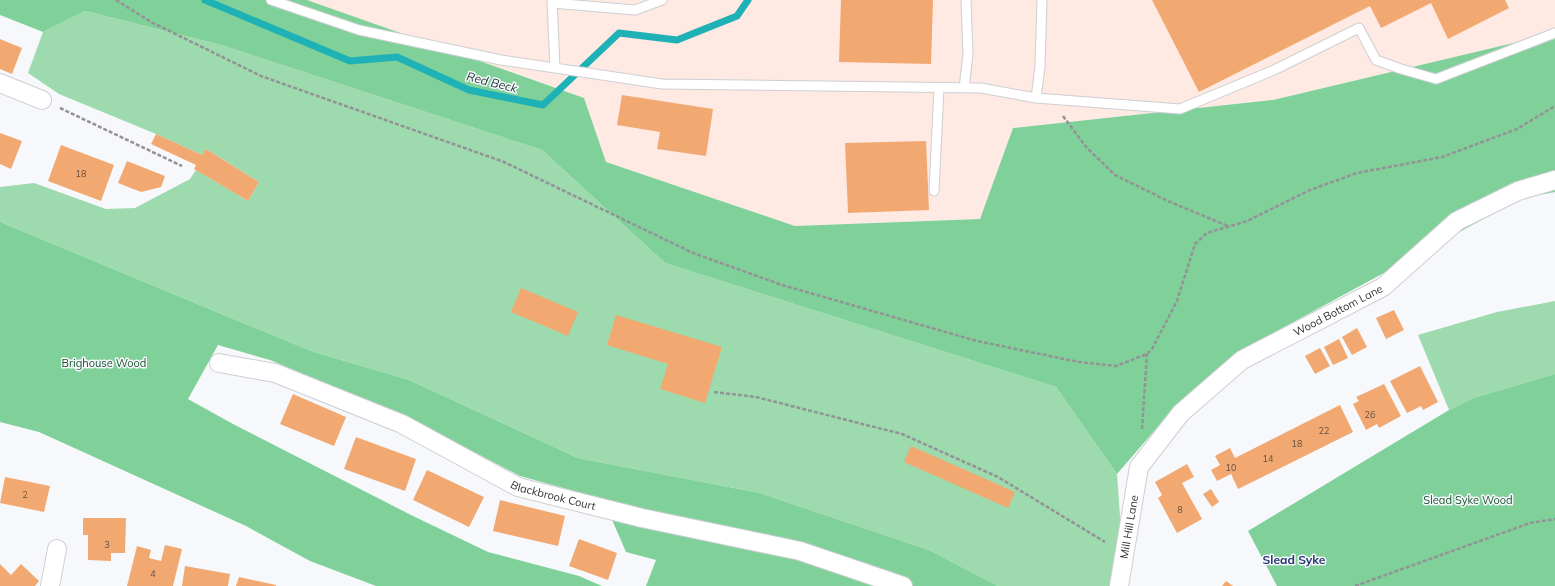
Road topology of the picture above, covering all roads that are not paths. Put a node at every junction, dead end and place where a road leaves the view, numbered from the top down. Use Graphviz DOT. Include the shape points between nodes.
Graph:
graph roads {
  1 [pos="271,0"];
  2 [pos="662,0"];
  3 [pos="966,0"];
  4 [pos="1042,0"];
  5 [pos="552,1"];
  6 [pos="1555,33"];
  7 [pos="558,68"];
  8 [pos="0,82"];
  9 [pos="939,88"];
  10 [pos="964,88"];
  11 [pos="1036,98"];
  12 [pos="42,100"];
  13 [pos="1555,180"];
  14 [pos="934,191"];
  15 [pos="219,362"];
  16 [pos="1139,467"];
  17 [pos="57,549"];
  18 [pos="50,586"];
  19 [pos="904,586"];
  20 [pos="1119,586"];
  1 -- 7 [label="lane" via="359,30 501,60"];
  2 -- 5 [label="lane" via="635,10"];
  3 -- 10 [label="lane" via="968,54"];
  4 -- 11 [label="lane" via="1040,66"];
  5 -- 7 [label="lane"];
  6 -- 11 [label="lane" via="1436,79 1376,60 1359,28 1274,70 1180,109"];
  7 -- 9 [label="lane" via="662,84"];
  8 -- 12 [label="street"];
  9 -- 10 [label="lane"];
  9 -- 14 [label="lane"];
  10 -- 11 [label="lane" via="981,88"];
  13 -- 16 [label="street, Wood Bottom Lane" via="1518,191 1457,221 1384,288 1242,360 1181,413"];
  15 -- 19 [label="street, Blackbrook Court" via="276,373 402,424 518,487 642,518 800,551"];
  16 -- 20 [label="street, Mill Hill Lane"];
  17 -- 18 [label="street"];
}
